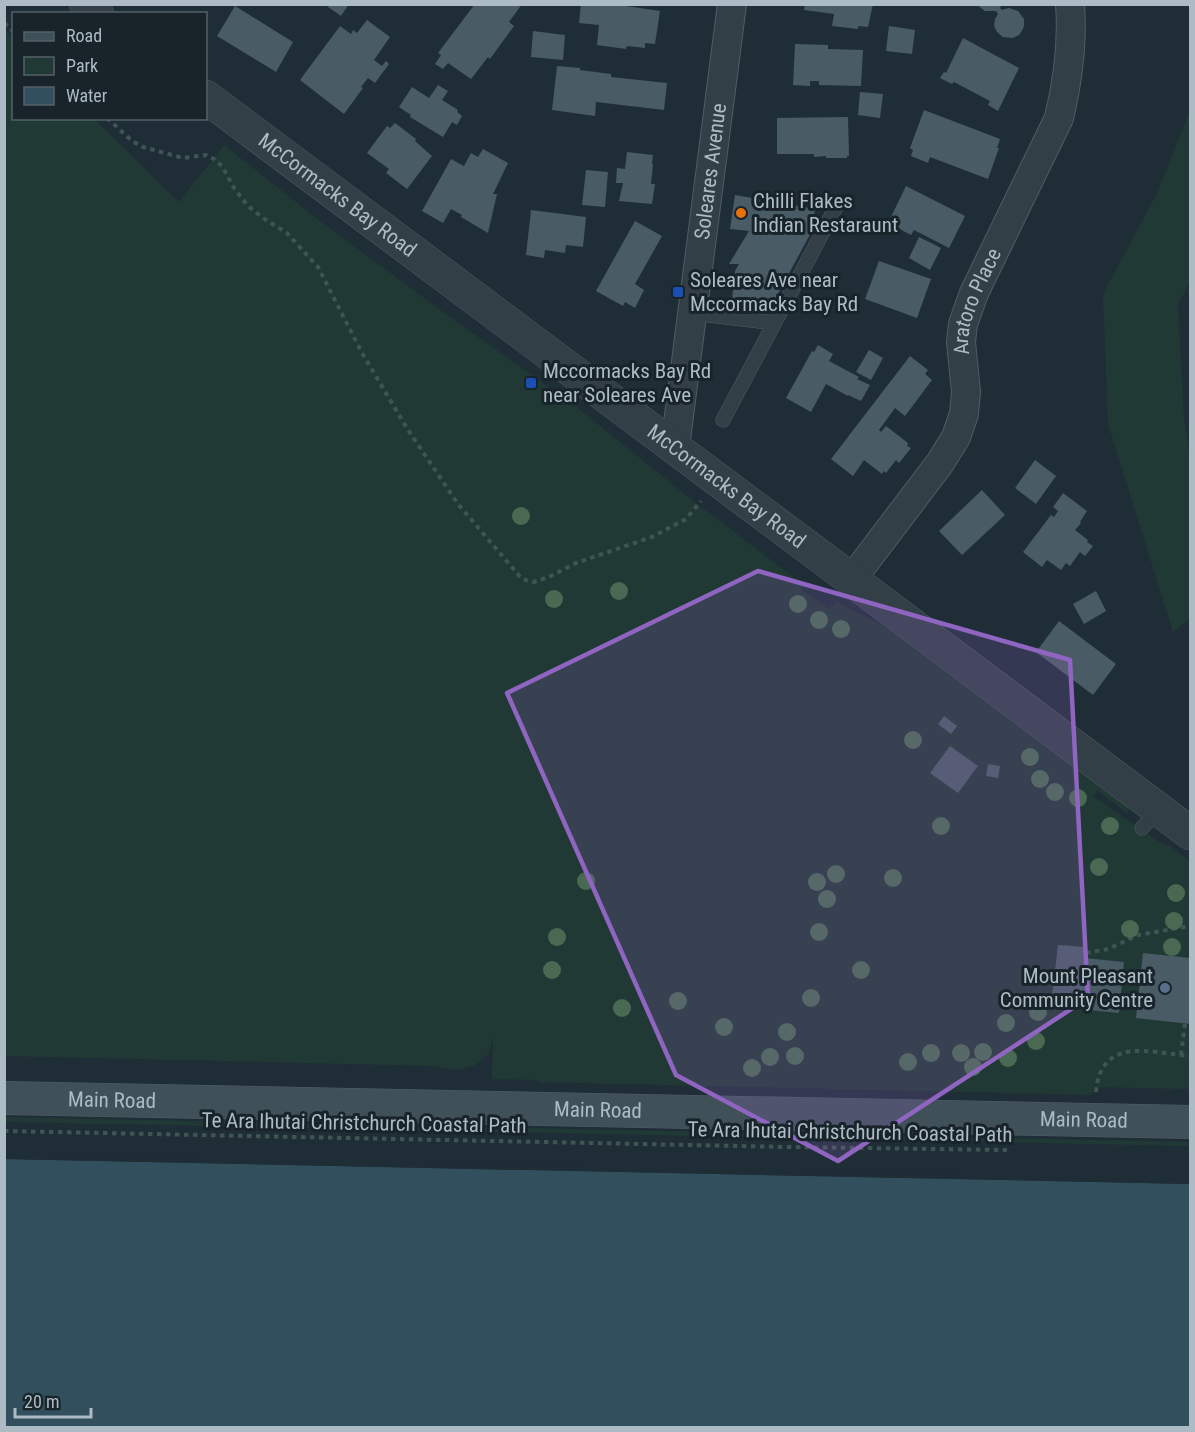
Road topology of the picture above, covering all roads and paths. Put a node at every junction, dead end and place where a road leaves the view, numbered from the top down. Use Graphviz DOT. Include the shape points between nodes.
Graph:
graph roads {
  1 [pos="732,4"];
  2 [pos="1070,4"];
  3 [pos="207,98"];
  4 [pos="109,120"];
  5 [pos="834,209"];
  6 [pos="692,314"];
  7 [pos="774,323"];
  8 [pos="723,420"];
  9 [pos="675,447"];
  10 [pos="719,479"];
  11 [pos="852,579"];
  12 [pos="1191,833"];
  13 [pos="1191,926"];
  14 [pos="1086,953"];
  15 [pos="1185,1023"];
  16 [pos="1181,1055"];
  17 [pos="1191,1056"];
  18 [pos="4,1098"];
  19 [pos="1095,1120"];
  20 [pos="1191,1122"];
  21 [pos="4,1131"];
  22 [pos="1015,1150"];
  1 -- 6 [label="street, Soleares Avenue"];
  2 -- 11 [label="street, Aratoro Place" via="1070,56 1059,118 963,324 966,392 956,437"];
  3 -- 9 [label="street, McCormacks Bay Road"];
  4 -- 10 [label="path" via="143,147 183,158 206,154 214,159 248,206 287,233 318,267 362,353 408,430 458,504 522,579 534,582 652,537 686,519"];
  5 -- 7 [label="lane"];
  6 -- 7 [label="lane"];
  6 -- 9 [label="street, Soleares Avenue"];
  7 -- 8 [label="lane"];
  9 -- 10 [label="street, McCormacks Bay Road"];
  10 -- 11 [label="street, McCormacks Bay Road"];
  11 -- 12 [label="street, McCormacks Bay Road" via="1151,819"];
  13 -- 14 [label="path" via="1138,935 1108,949"];
  15 -- 16 [label="path"];
  16 -- 17 [label="path"];
  16 -- 19 [label="path" via="1151,1050 1111,1059 1100,1071 1097,1082"];
  18 -- 19 [label="main road, Main Road"];
  19 -- 20 [label="main road, Main Road"];
  21 -- 22 [label="path, Te Ara Ihutai Christchurch Coastal Path"];
}
